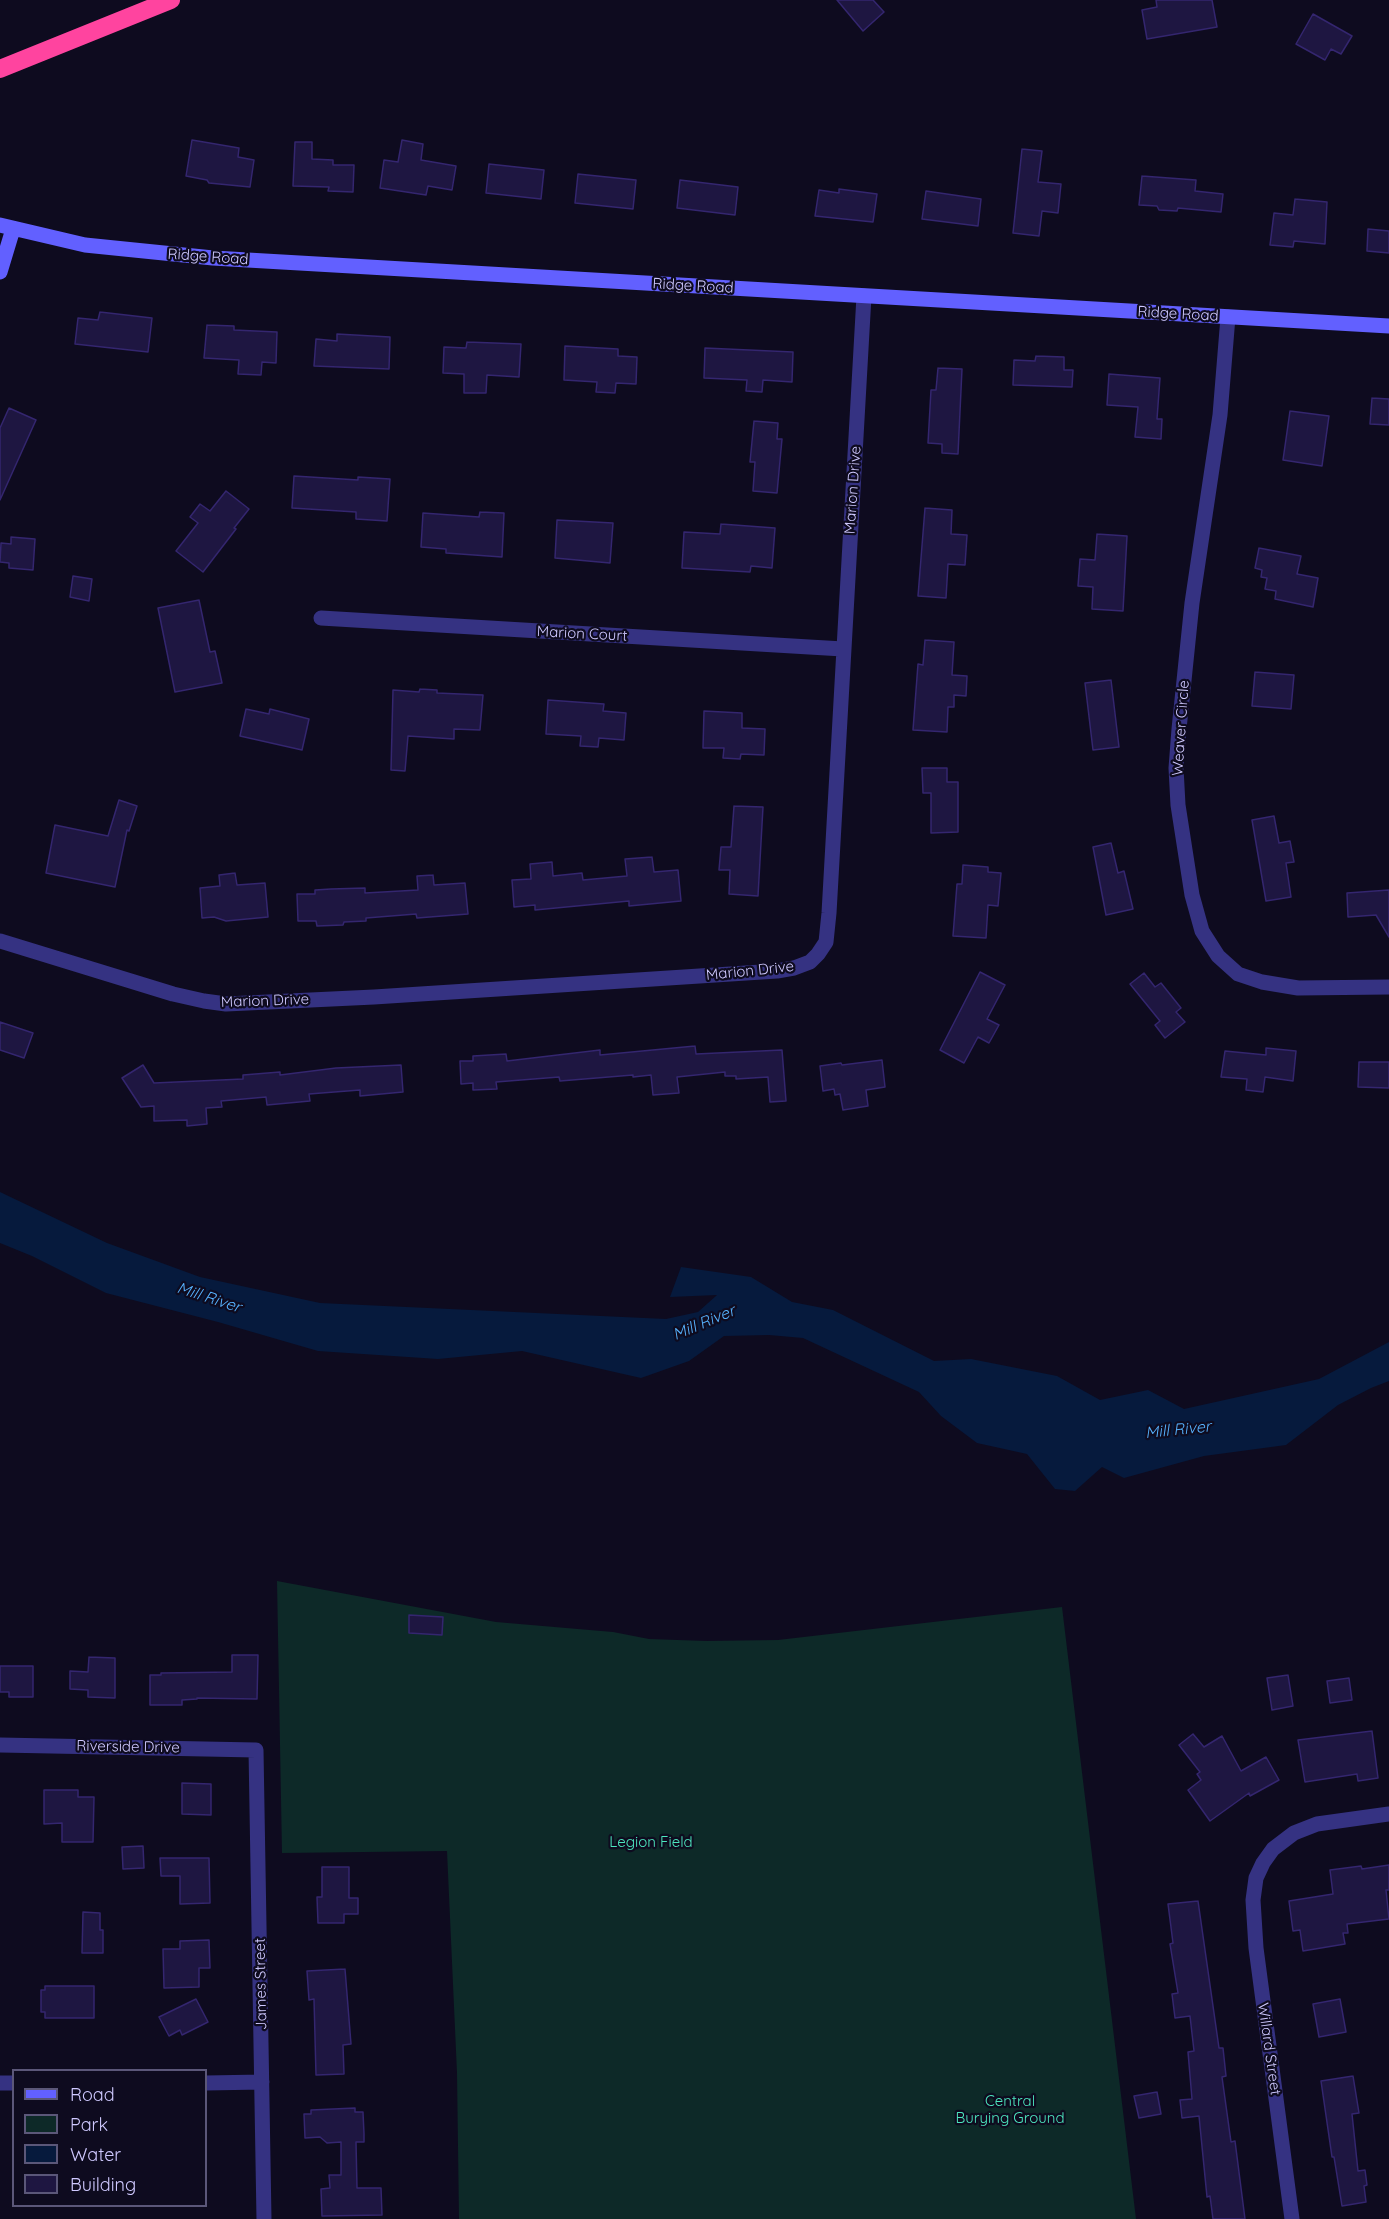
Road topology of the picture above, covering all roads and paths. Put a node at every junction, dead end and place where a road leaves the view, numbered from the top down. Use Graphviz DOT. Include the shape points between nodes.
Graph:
graph roads {
  1 [pos="171,0"];
  2 [pos="0,69"];
  3 [pos="7,227"];
  4 [pos="0,272"];
  5 [pos="864,296"];
  6 [pos="1228,317"];
  7 [pos="1389,326"];
  8 [pos="321,618"];
  9 [pos="843,650"];
  10 [pos="0,941"];
  11 [pos="1389,987"];
  12 [pos="0,1745"];
  13 [pos="256,1750"];
  14 [pos="1389,1814"];
  15 [pos="207,2082"];
  16 [pos="262,2082"];
  17 [pos="264,2219"];
  18 [pos="1292,2219"];
  1 -- 2 [label="highway"];
  3 -- 4 [label="main road"];
  3 -- 5 [label="main road, Ridge Road" via="96,247 204,257"];
  5 -- 6 [label="main road, Ridge Road"];
  5 -- 9 [label="street, Marion Drive"];
  6 -- 7 [label="main road, Ridge Road"];
  6 -- 11 [label="street, Weaver Circle" via="1220,415 1192,603 1176,768 1192,895 1202,931 1218,956 1238,974 1298,988"];
  8 -- 9 [label="street, Marion Court"];
  9 -- 10 [label="street, Marion Drive" via="826,942 810,962 794,968 226,1004 173,994"];
  12 -- 13 [label="street, Riverside Drive"];
  13 -- 16 [label="street, James Street"];
  14 -- 18 [label="street, Willard Street" via="1317,1824 1294,1833 1273,1849 1256,1878 1256,1948"];
  15 -- 16 [label="street"];
  16 -- 17 [label="street, James Street"];
}
